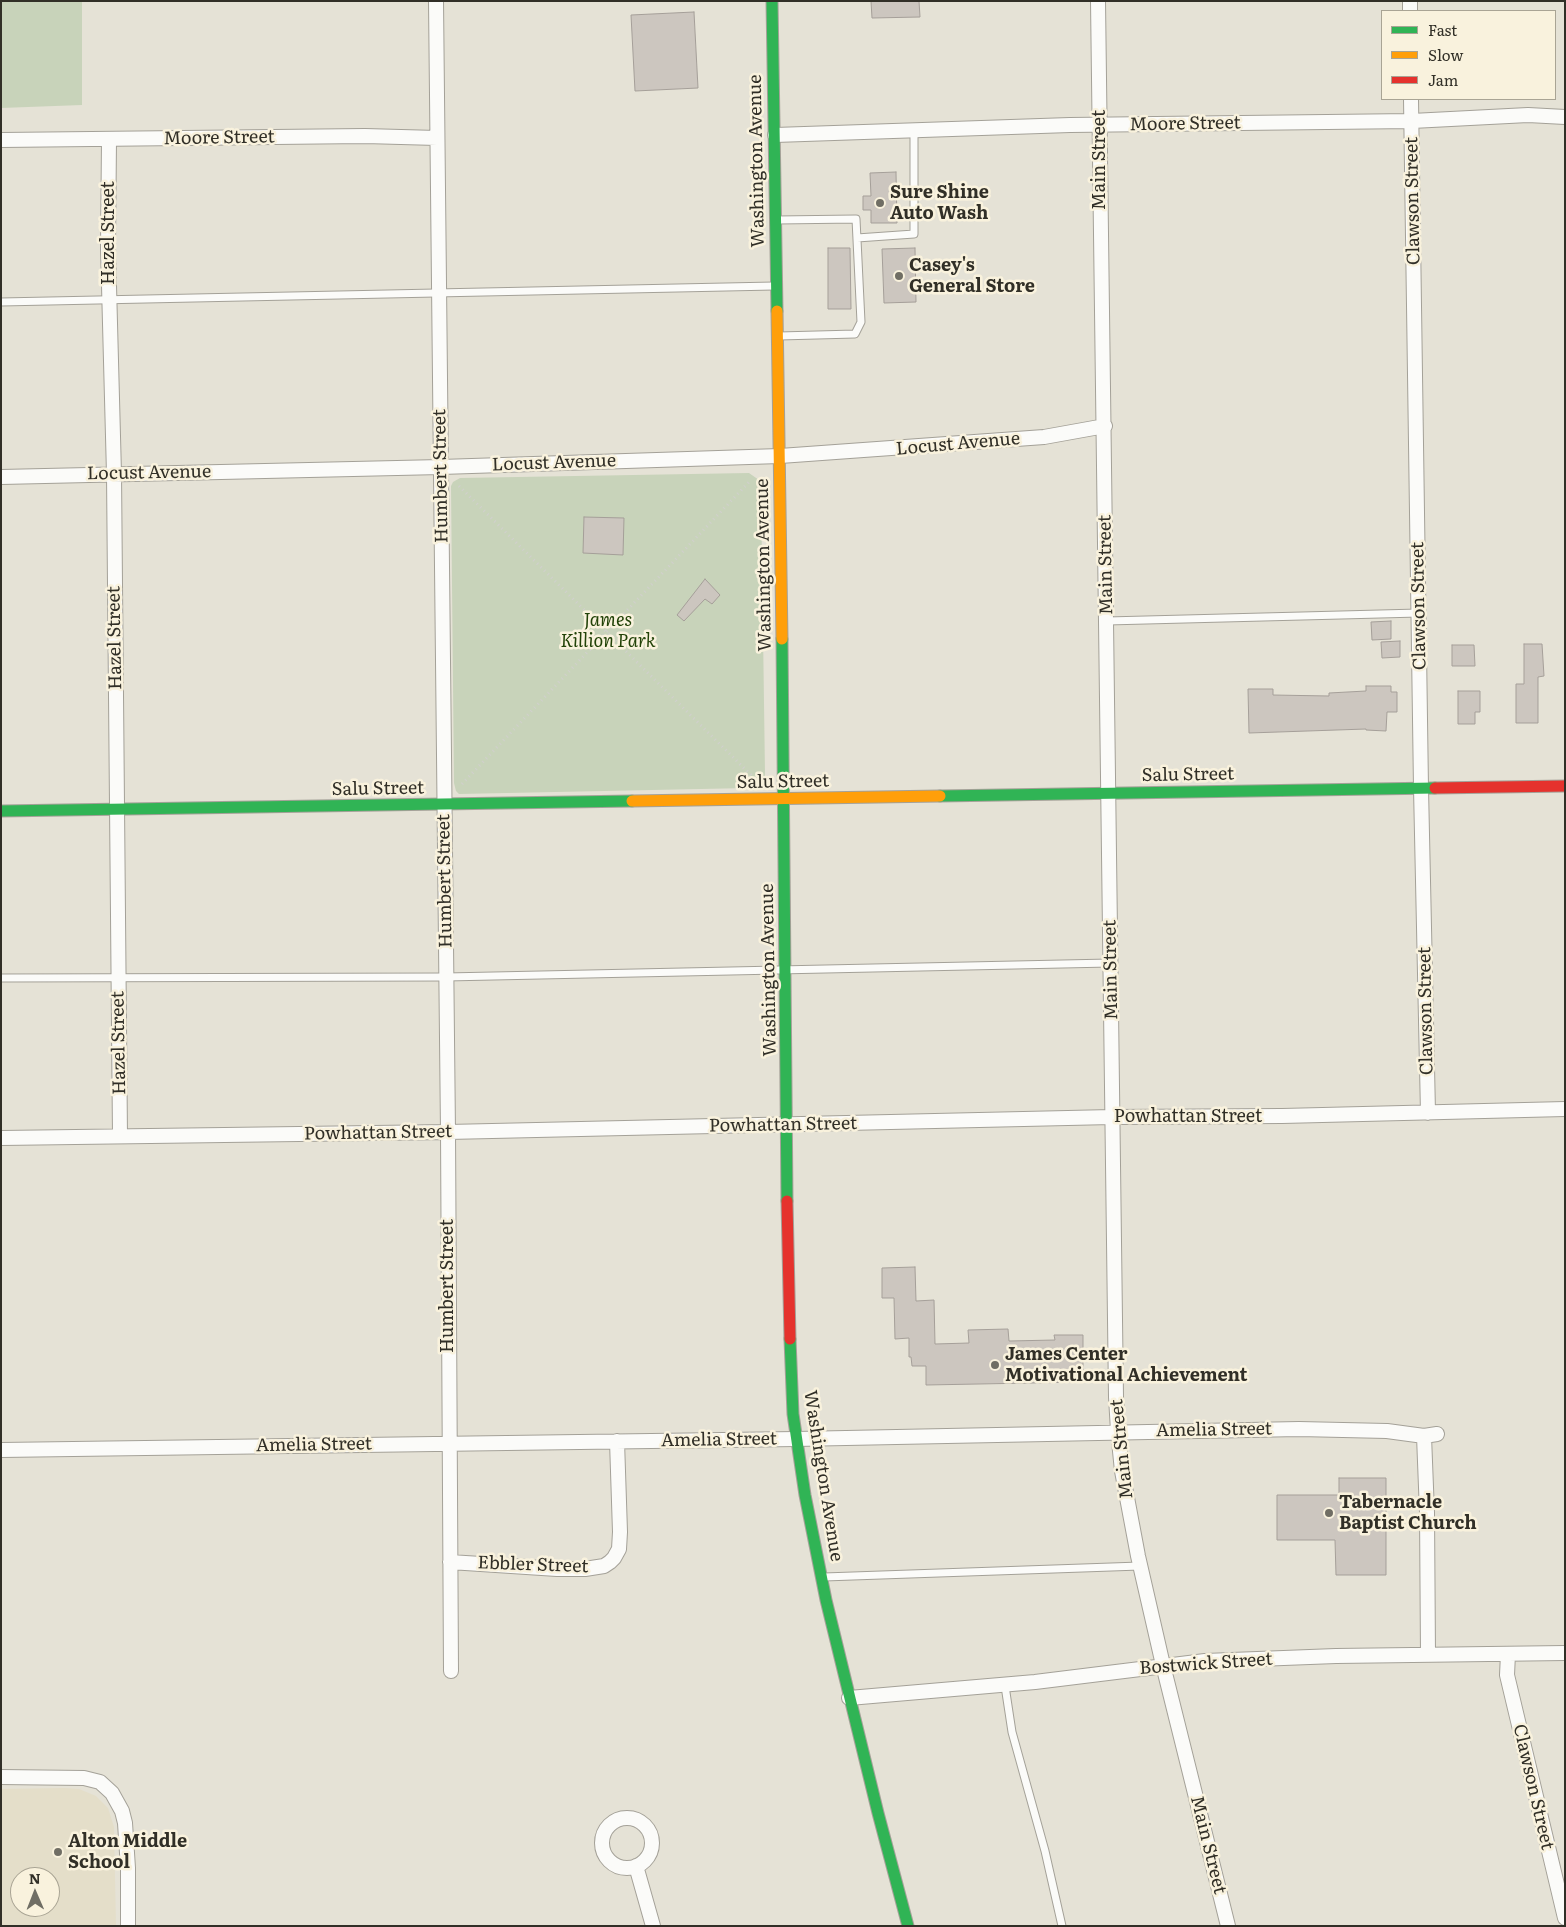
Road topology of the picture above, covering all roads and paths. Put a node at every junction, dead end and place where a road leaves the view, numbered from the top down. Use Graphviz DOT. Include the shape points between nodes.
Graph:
graph roads {
  1 [pos="436,1"];
  2 [pos="772,1"];
  3 [pos="1098,1"];
  4 [pos="1411,100"];
  5 [pos="1565,117"];
  6 [pos="1412,121"];
  7 [pos="1100,125"];
  8 [pos="914,131"];
  9 [pos="775,134"];
  10 [pos="437,138"];
  11 [pos="1,140"];
  12 [pos="109,140"];
  13 [pos="776,220"];
  14 [pos="857,238"];
  15 [pos="777,286"];
  16 [pos="439,293"];
  17 [pos="109,300"];
  18 [pos="1,302"];
  19 [pos="778,336"];
  20 [pos="1105,426"];
  21 [pos="780,456"];
  22 [pos="441,467"];
  23 [pos="114,474"];
  24 [pos="1,476"];
  25 [pos="750,481"];
  26 [pos="459,486"];
  27 [pos="1419,613"];
  28 [pos="1107,621"];
  29 [pos="607,633"];
  30 [pos="462,784"];
  31 [pos="1565,786"];
  32 [pos="755,787"];
  33 [pos="1421,788"];
  34 [pos="1109,794"];
  35 [pos="785,800"];
  36 [pos="444,805"];
  37 [pos="117,811"];
  38 [pos="1,812"];
  39 [pos="1110,963"];
  40 [pos="786,969"];
  41 [pos="446,977"];
  42 [pos="1,978"];
  43 [pos="118,979"];
  44 [pos="1565,1109"];
  45 [pos="1428,1113"];
  46 [pos="1112,1117"];
  47 [pos="788,1125"];
  48 [pos="448,1132"];
  49 [pos="120,1136"];
  50 [pos="1,1138"];
  51 [pos="1118,1431"];
  52 [pos="796,1438"];
  53 [pos="617,1441"];
  54 [pos="449,1443"];
  55 [pos="1,1450"];
  56 [pos="450,1562"];
  57 [pos="1140,1566"];
  58 [pos="821,1577"];
  59 [pos="1508,1654"];
  60 [pos="1565,1654"];
  61 [pos="1428,1655"];
  62 [pos="1163,1665"];
  63 [pos="451,1671"];
  64 [pos="1005,1686"];
  65 [pos="849,1698"];
  66 [pos="1,1777"];
  67 [pos="636,1866"];
  68 [pos="1565,1918"];
  69 [pos="128,1926"];
  70 [pos="653,1926"];
  71 [pos="908,1926"];
  72 [pos="1062,1926"];
  73 [pos="1228,1926"];
  1 -- 10 [label="street, Humbert Street"];
  2 -- 9 [label="main road, Washington Avenue"];
  3 -- 7 [label="street, Main Street"];
  4 -- 6 [label="street, Clawson Street"];
  5 -- 6 [label="street, Moore Street" via="1528,115"];
  6 -- 7 [label="street, Moore Street"];
  6 -- 27 [label="street, Clawson Street"];
  7 -- 8 [label="street, Moore Street"];
  7 -- 20 [label="street, Main Street"];
  8 -- 9 [label="street, Moore Street"];
  8 -- 14 [label="lane" via="914,234"];
  9 -- 13 [label="main road, Washington Avenue"];
  10 -- 12 [label="street, Moore Street"];
  10 -- 16 [label="street, Humbert Street"];
  11 -- 12 [label="street, Moore Street"];
  12 -- 17 [label="street, Hazel Street"];
  13 -- 14 [label="lane" via="856,219"];
  13 -- 15 [label="main road, Washington Avenue"];
  14 -- 19 [label="lane" via="860,322 855,334"];
  15 -- 16 [label="lane"];
  15 -- 19 [label="main road, Washington Avenue"];
  16 -- 17 [label="lane"];
  16 -- 22 [label="street, Humbert Street"];
  17 -- 18 [label="lane"];
  17 -- 23 [label="street, Hazel Street"];
  19 -- 21 [label="main road, Washington Avenue"];
  20 -- 21 [label="street, Locust Avenue" via="1044,436"];
  20 -- 28 [label="street, Main Street"];
  21 -- 22 [label="street, Locust Avenue"];
  21 -- 35 [label="main road, Washington Avenue"];
  22 -- 23 [label="street, Locust Avenue"];
  22 -- 36 [label="street, Humbert Street"];
  23 -- 24 [label="street, Locust Avenue"];
  23 -- 37 [label="street, Hazel Street"];
  25 -- 29 [label="path"];
  26 -- 29 [label="path"];
  27 -- 28 [label="lane"];
  27 -- 33 [label="street, Clawson Street"];
  28 -- 34 [label="street, Main Street"];
  29 -- 30 [label="path"];
  29 -- 32 [label="path" via="751,775"];
  31 -- 33 [label="main road, Salu Street"];
  33 -- 34 [label="main road, Salu Street"];
  33 -- 45 [label="street, Clawson Street"];
  34 -- 35 [label="main road, Salu Street"];
  34 -- 39 [label="street, Main Street"];
  35 -- 36 [label="main road, Salu Street"];
  35 -- 40 [label="main road, Washington Avenue"];
  36 -- 37 [label="main road, Salu Street"];
  36 -- 41 [label="street, Humbert Street"];
  37 -- 38 [label="main road, Salu Street"];
  37 -- 43 [label="street, Hazel Street"];
  39 -- 40 [label="lane"];
  39 -- 46 [label="street, Main Street"];
  40 -- 41 [label="lane"];
  40 -- 47 [label="main road, Washington Avenue"];
  41 -- 43 [label="lane"];
  41 -- 48 [label="street, Humbert Street"];
  42 -- 43 [label="lane"];
  43 -- 49 [label="street, Hazel Street"];
  44 -- 45 [label="street, Powhattan Street"];
  45 -- 46 [label="street, Powhattan Street"];
  46 -- 47 [label="street, Powhattan Street"];
  46 -- 51 [label="street, Main Street"];
  47 -- 48 [label="street, Powhattan Street"];
  47 -- 52 [label="main road, Washington Avenue" via="788,1286"];
  48 -- 49 [label="street, Powhattan Street"];
  48 -- 54 [label="street, Humbert Street"];
  49 -- 50 [label="street, Powhattan Street"];
  51 -- 52 [label="street, Amelia Street"];
  51 -- 57 [label="street, Main Street"];
  51 -- 61 [label="street, Amelia Street" via="1299,1429 1431,1435 1427,1514"];
  52 -- 53 [label="street, Amelia Street"];
  52 -- 58 [label="main road, Washington Avenue"];
  53 -- 54 [label="street, Amelia Street"];
  53 -- 56 [label="street, Ebbler Street" via="620,1532 619,1549 610,1562 585,1569 557,1569"];
  54 -- 55 [label="street, Amelia Street"];
  54 -- 56 [label="street, Humbert Street"];
  56 -- 63 [label="street, Humbert Street"];
  57 -- 58 [label="lane"];
  57 -- 62 [label="street, Main Street"];
  58 -- 65 [label="main road, Washington Avenue"];
  59 -- 60 [label="street, Bostwick Street"];
  59 -- 61 [label="street, Bostwick Street"];
  59 -- 68 [label="street, Clawson Street" via="1507,1675"];
  61 -- 62 [label="street, Bostwick Street"];
  62 -- 64 [label="street, Bostwick Street"];
  62 -- 73 [label="street, Main Street"];
  64 -- 65 [label="street, Bostwick Street"];
  64 -- 72 [label="lane" via="1012,1732"];
  65 -- 71 [label="main road, Washington Avenue"];
  66 -- 69 [label="street" via="84,1778 100,1782 118,1801 125,1823"];
  67 -- 70 [label="street"];
}
